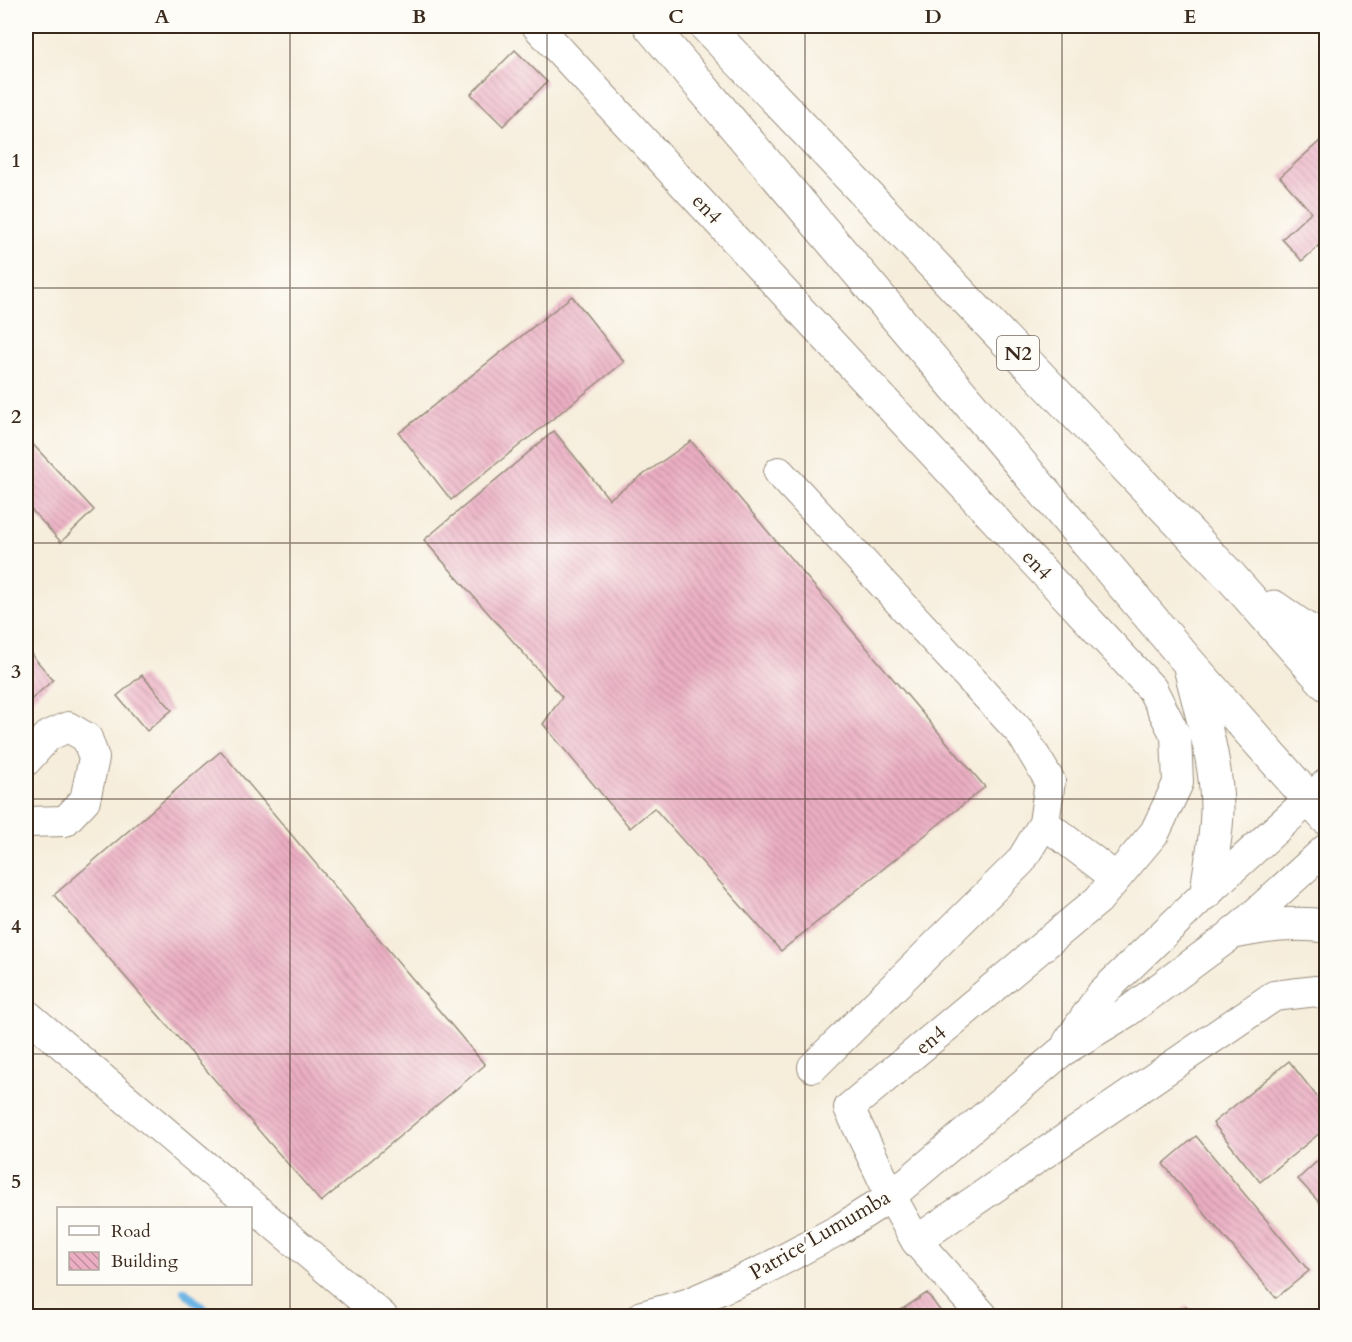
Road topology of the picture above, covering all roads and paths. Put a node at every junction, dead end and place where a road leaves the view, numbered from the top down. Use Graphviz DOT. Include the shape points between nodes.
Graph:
graph roads {
  1 [pos="537,26"];
  2 [pos="650,26"];
  3 [pos="706,26"];
  4 [pos="779,471"];
  5 [pos="1231,577"];
  6 [pos="1326,639"];
  7 [pos="1190,664"];
  8 [pos="1326,684"];
  9 [pos="26,761"];
  10 [pos="1321,800"];
  11 [pos="26,822"];
  12 [pos="1044,823"];
  13 [pos="1326,849"];
  14 [pos="1116,878"];
  15 [pos="1207,892"];
  16 [pos="1326,926"];
  17 [pos="1235,932"];
  18 [pos="1326,995"];
  19 [pos="26,1014"];
  20 [pos="1062,1052"];
  21 [pos="813,1067"];
  22 [pos="891,1196"];
  23 [pos="916,1241"];
  24 [pos="382,1317"];
  25 [pos="642,1317"];
  26 [pos="983,1317"];
  1 -- 14 [label="street, en4" via="1152,689 1176,736 1178,783 1155,832"];
  2 -- 7 [label="highway"];
  3 -- 5 [label="highway, N2"];
  4 -- 12 [label="street" via="1021,733 1050,781"];
  5 -- 6 [label="highway"];
  5 -- 8 [label="highway, N2"];
  7 -- 10 [label="highway"];
  7 -- 15 [label="highway" via="1215,777 1217,809"];
  9 -- 11 [label="street" via="48,736 68,727 87,738 94,758 85,800 65,821"];
  10 -- 15 [label="street"];
  12 -- 14 [label="street"];
  12 -- 21 [label="street" via="1021,861"];
  13 -- 17 [label="street"];
  14 -- 22 [label="street, en4" via="1098,900 849,1108"];
  15 -- 20 [label="street" via="1102,993"];
  16 -- 17 [label="highway" via="1275,924"];
  17 -- 20 [label="street" via="1127,1012"];
  18 -- 23 [label="street" via="1316,991 1274,996"];
  19 -- 24 [label="street"];
  20 -- 22 [label="street, Patrice Lumumba"];
  22 -- 23 [label="street"];
  22 -- 25 [label="street, Patrice Lumumba" via="762,1271 687,1304"];
  23 -- 26 [label="street"];
}
